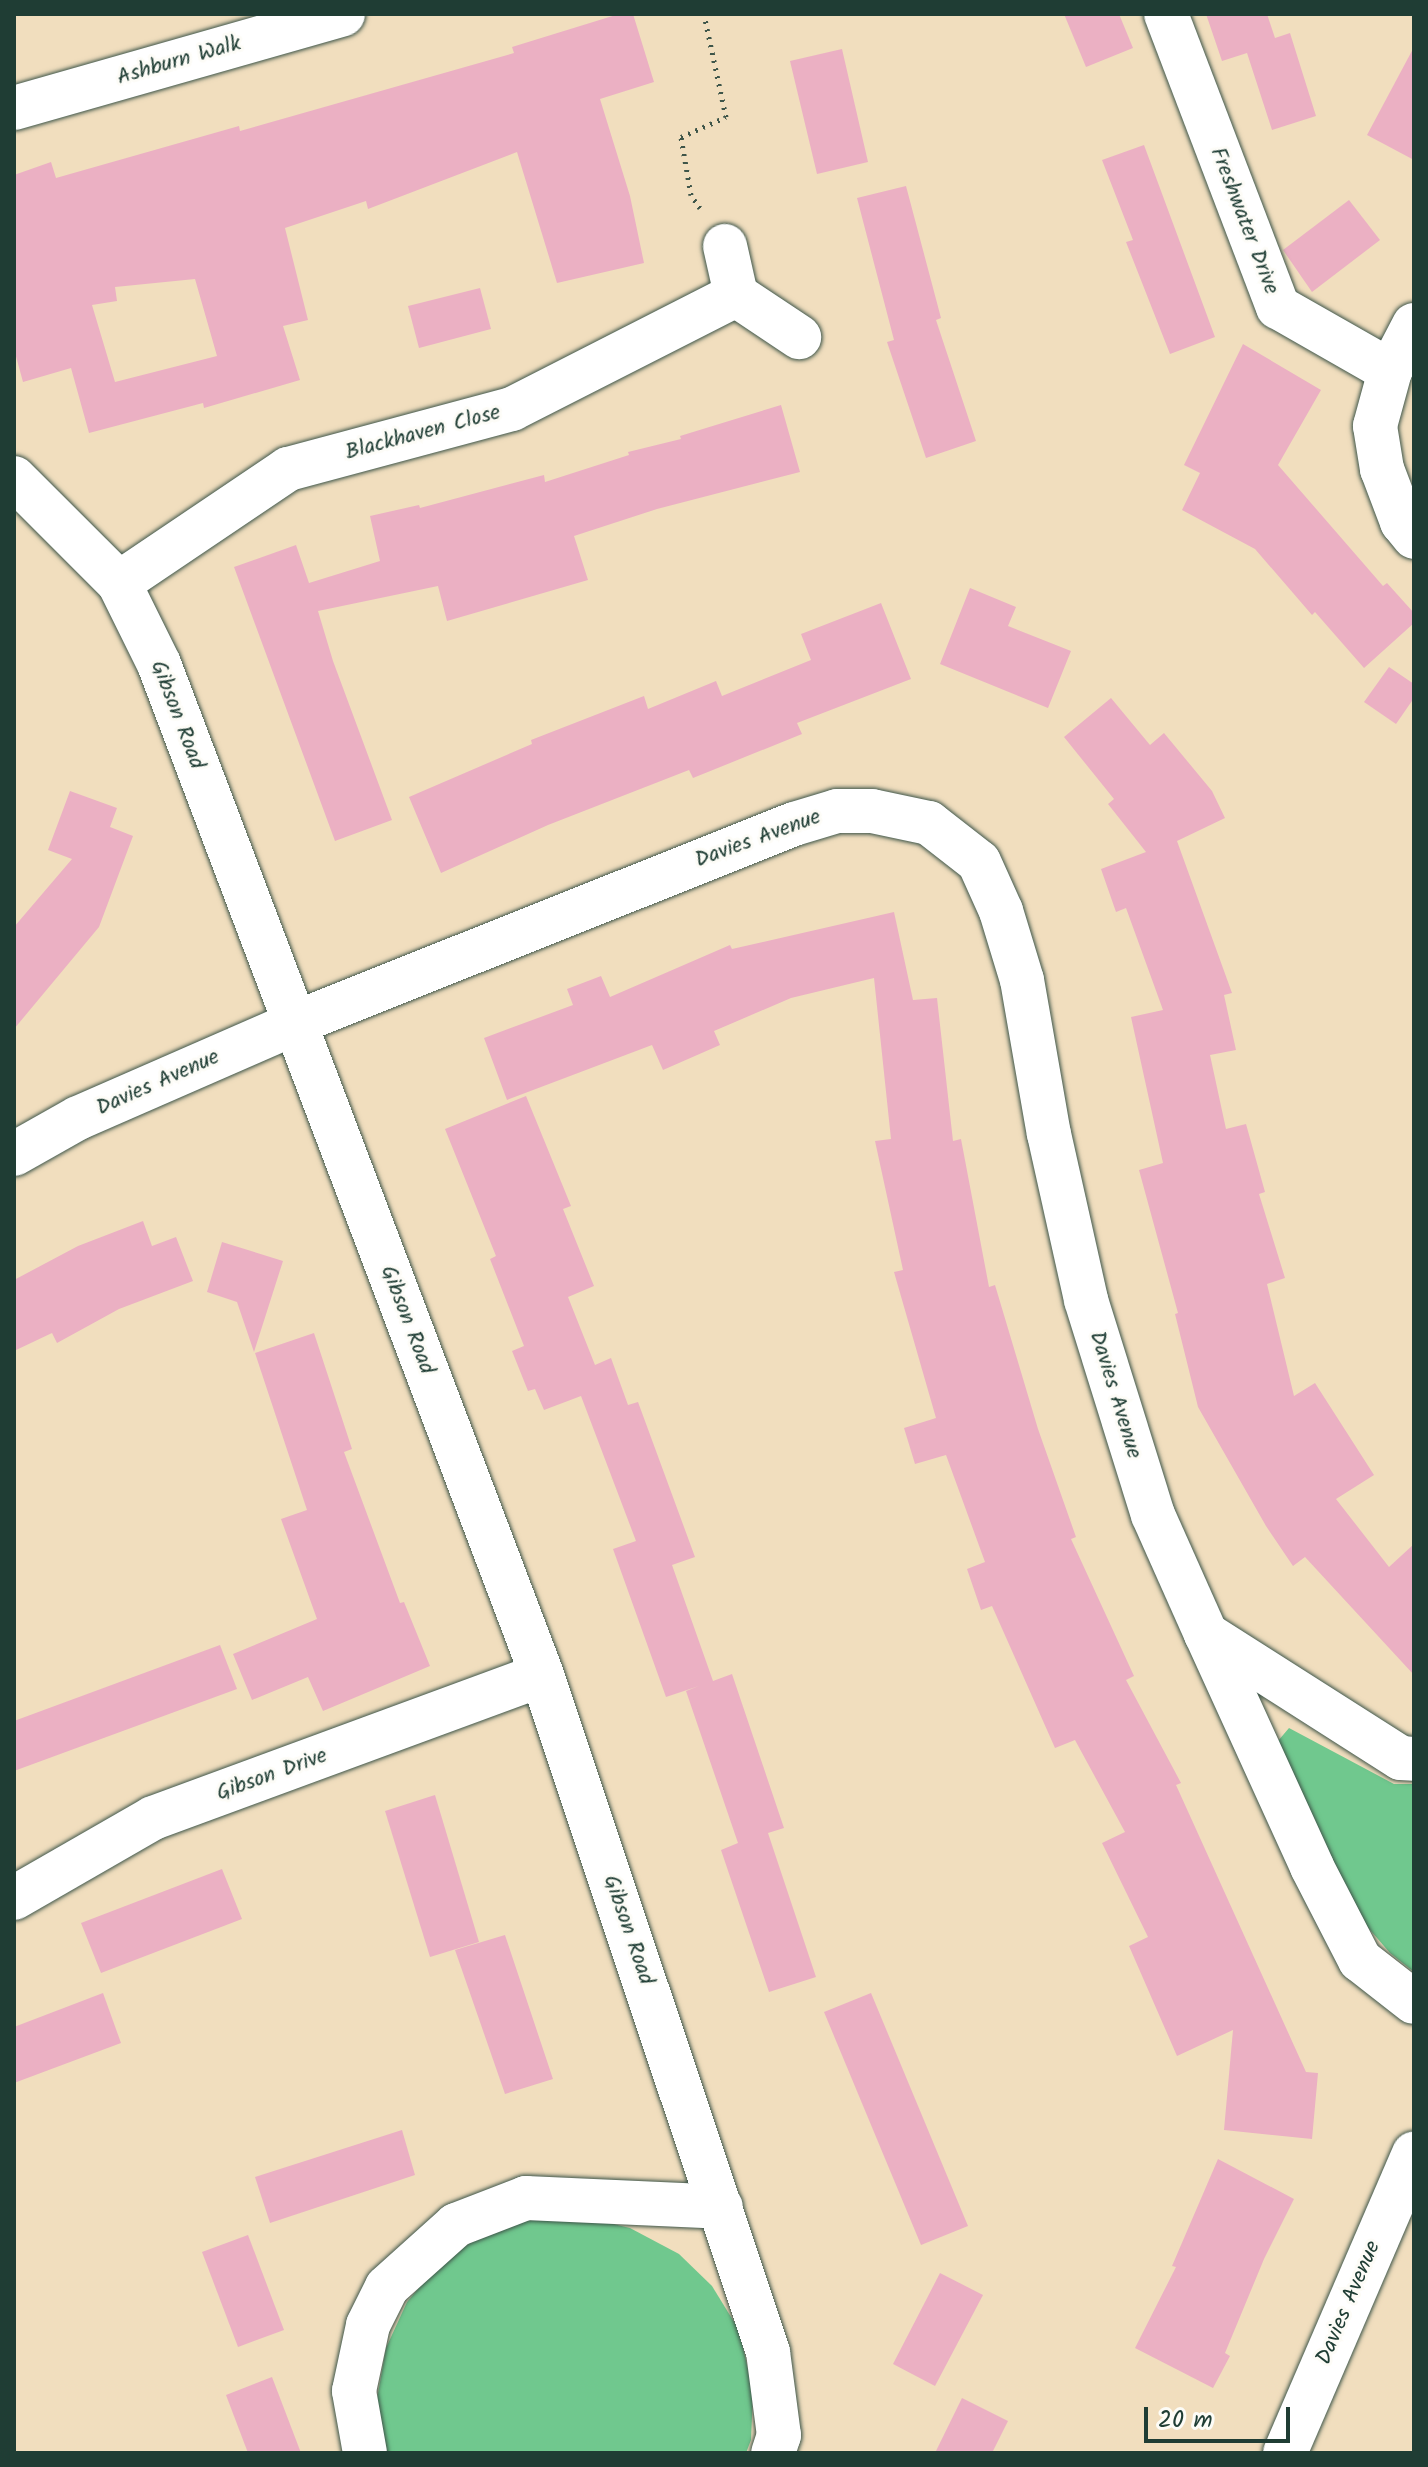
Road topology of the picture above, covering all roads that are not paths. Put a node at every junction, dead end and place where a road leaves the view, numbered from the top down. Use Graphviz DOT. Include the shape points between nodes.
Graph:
graph roads {
  1 [pos="343,14"];
  2 [pos="1166,14"];
  3 [pos="14,108"];
  4 [pos="725,246"];
  5 [pos="736,295"];
  6 [pos="1414,325"];
  7 [pos="799,337"];
  8 [pos="1390,371"];
  9 [pos="14,478"];
  10 [pos="1414,537"];
  11 [pos="119,583"];
  12 [pos="295,1023"];
  13 [pos="14,1154"];
  14 [pos="1206,1634"];
  15 [pos="542,1675"];
  16 [pos="1414,1759"];
  17 [pos="14,1898"];
  18 [pos="1414,2002"];
  19 [pos="1414,2154"];
  20 [pos="721,2207"];
  21 [pos="365,2453"];
  22 [pos="773,2453"];
  23 [pos="1285,2453"];
  1 -- 3 [label="street, Ashburn Walk"];
  2 -- 8 [label="street, Freshwater Drive" via="1278,307"];
  4 -- 5 [label="street"];
  5 -- 7 [label="street"];
  5 -- 11 [label="street, Blackhaven Close" via="512,409 288,469"];
  6 -- 8 [label="street"];
  8 -- 10 [label="street" via="1375,426 1382,469 1402,522"];
  9 -- 11 [label="street, Gibson Road"];
  11 -- 12 [label="street, Gibson Road" via="159,664"];
  12 -- 13 [label="street, Davies Avenue" via="78,1118"];
  12 -- 14 [label="street, Davies Avenue" via="671,871 837,811 872,811 929,823 979,862 1001,911 1022,980 1086,1300 1153,1515"];
  12 -- 15 [label="street, Gibson Road"];
  14 -- 16 [label="street" via="1401,1758"];
  14 -- 18 [label="street, Davies Avenue" via="1360,1960"];
  15 -- 17 [label="street, Gibson Drive" via="153,1818"];
  15 -- 20 [label="street, Gibson Road"];
  19 -- 23 [label="street, Davies Avenue"];
  20 -- 21 [label="street" via="526,2198 456,2225 387,2287 368,2325 354,2391"];
  20 -- 22 [label="street, Gibson Road" via="768,2352 779,2435"];
}
